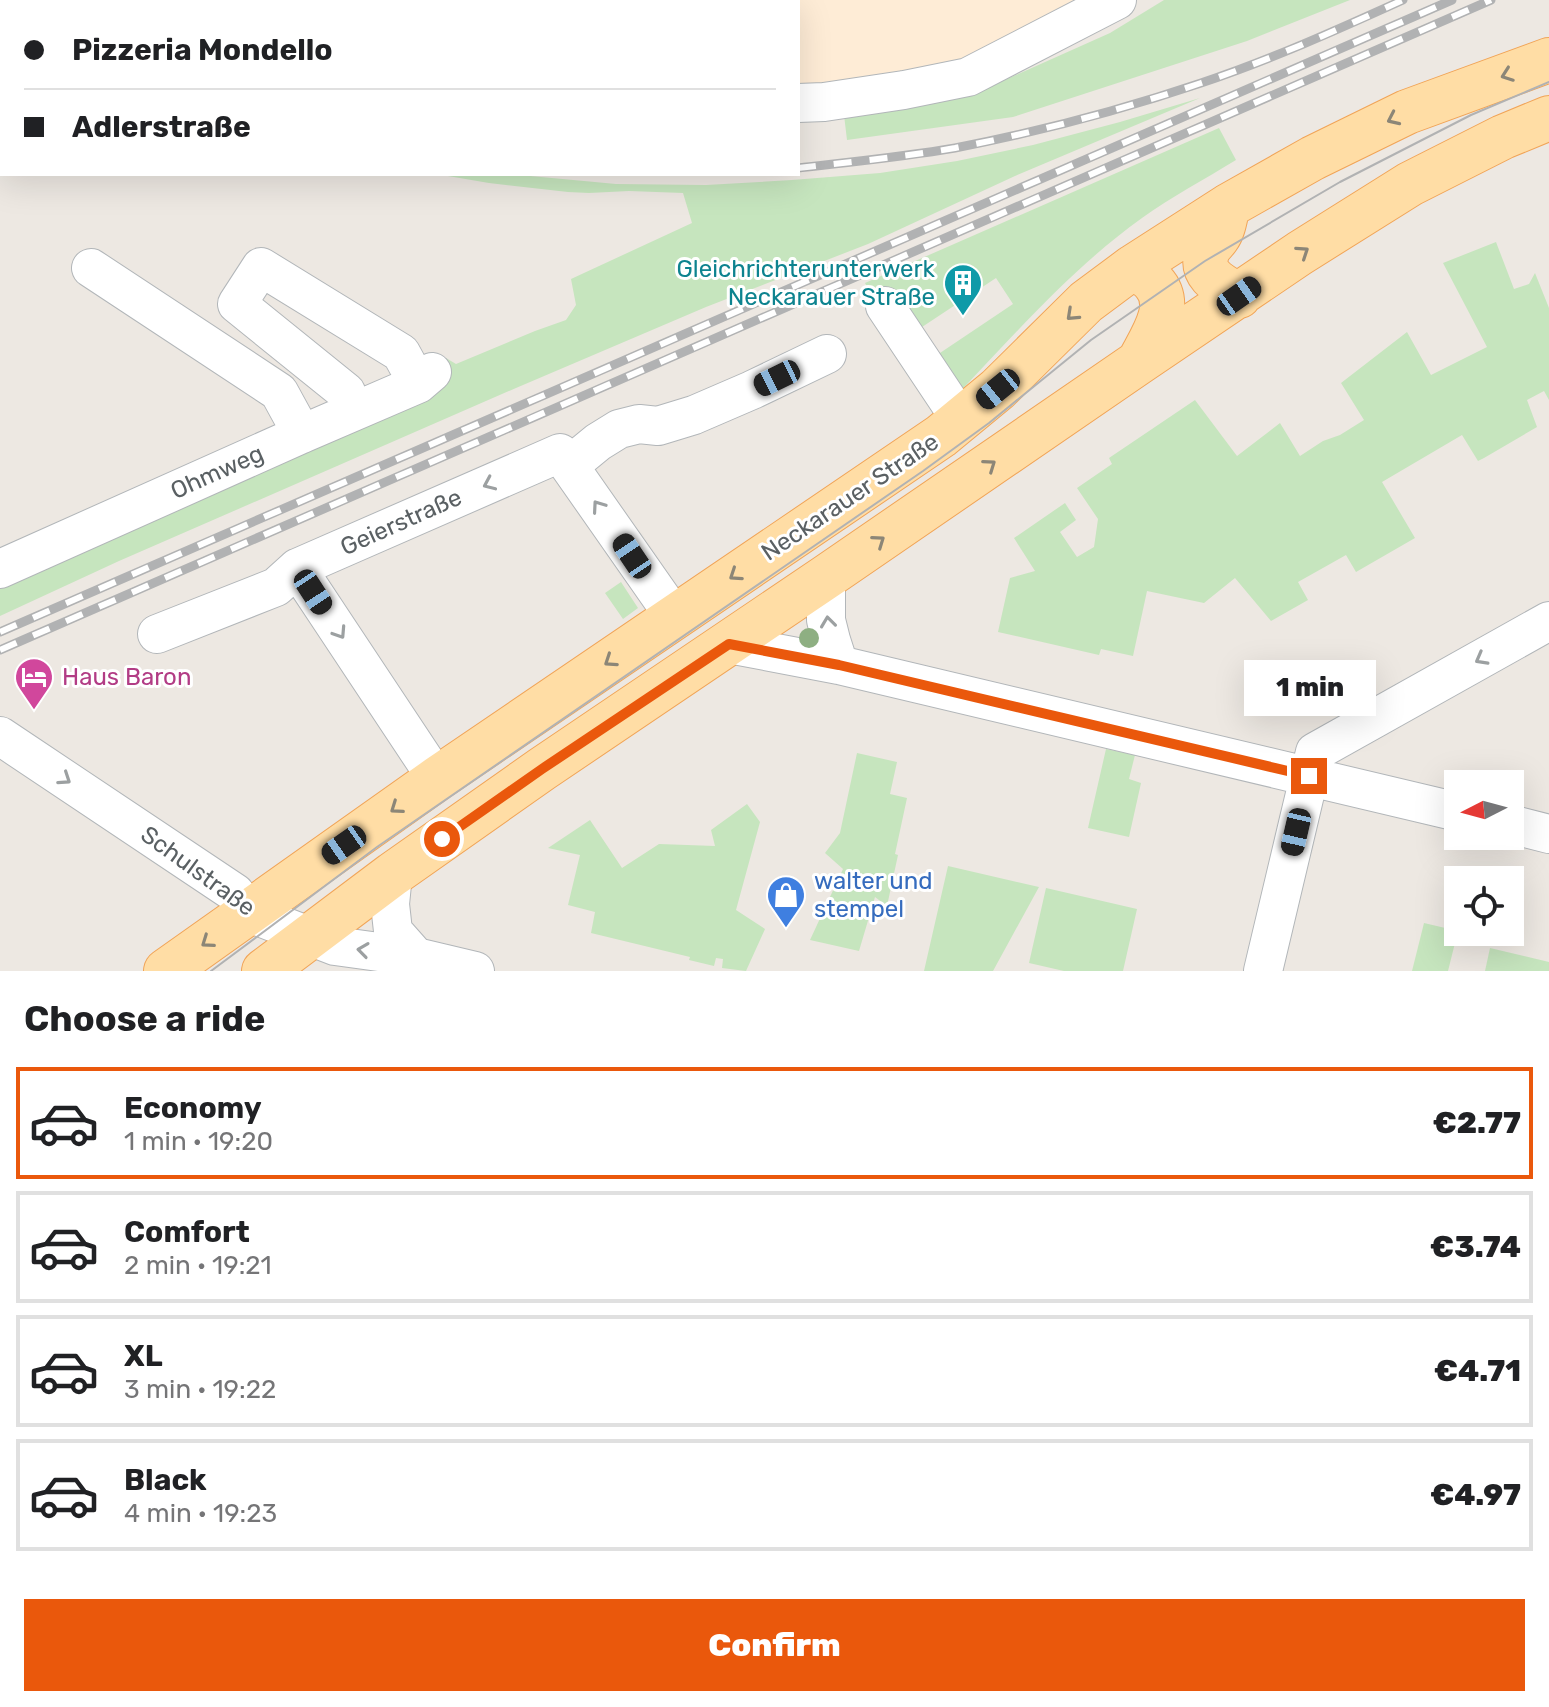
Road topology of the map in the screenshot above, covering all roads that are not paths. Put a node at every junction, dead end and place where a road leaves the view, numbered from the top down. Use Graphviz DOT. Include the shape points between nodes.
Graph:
graph roads {
  1 [pos="1117,0"];
  2 [pos="1549,60"];
  3 [pos="800,103"];
  4 [pos="1549,118"];
  5 [pos="1228,206"];
  6 [pos="1133,267"];
  7 [pos="91,268"];
  8 [pos="1239,296"];
  9 [pos="885,306"];
  10 [pos="827,354"];
  11 [pos="1139,362"];
  12 [pos="354,411"];
  13 [pos="961,420"];
  14 [pos="302,434"];
  15 [pos="565,459"];
  16 [pos="297,568"];
  17 [pos="0,569"];
  18 [pos="826,577"];
  19 [pos="674,616"];
  20 [pos="1549,621"];
  21 [pos="157,634"];
  22 [pos="729,644"];
  23 [pos="839,665"];
  24 [pos="0,736"];
  25 [pos="1309,776"];
  26 [pos="438,778"];
  27 [pos="1444,809"];
  28 [pos="1524,828"];
  29 [pos="1549,834"];
  30 [pos="393,874"];
  31 [pos="249,913"];
  32 [pos="310,938"];
  33 [pos="416,957"];
  34 [pos="166,971"];
  35 [pos="264,971"];
  36 [pos="475,971"];
  37 [pos="1263,971"];
  1 -- 3 [label="street" via="968,77"];
  2 -- 5 [label="main road, Neckarauer Straße, one-way" via="1407,112"];
  8 -- 4 [label="main road, one-way" via="1410,184"];
  5 -- 6 [label="main road, Neckarauer Straße"];
  5 -- 8 [label="main road" via="1205,261 1211,278"];
  6 -- 11 [label="main road" via="1155,283 1162,296 1158,323"];
  6 -- 13 [label="main road, Neckarauer Straße, one-way" via="1086,302"];
  7 -- 14 [label="street" via="279,392"];
  8 -- 11 [label="main road"];
  9 -- 13 [label="street"];
  10 -- 15 [label="street, Geierstraße" via="694,415 658,426 619,429"];
  18 -- 11 [label="main road, one-way"];
  12 -- 12 [label="street, Ohmweg" via="425,378 401,353 261,267 237,304 346,392"];
  12 -- 14 [label="street, Ohmweg"];
  13 -- 19 [label="main road, Neckarauer Straße, one-way"];
  14 -- 17 [label="street, Ohmweg"];
  15 -- 16 [label="street, Geierstraße, one-way"];
  19 -- 15 [label="street, one-way"];
  16 -- 21 [label="street, Geierstraße" via="276,587"];
  16 -- 26 [label="street, one-way"];
  18 -- 22 [label="main road"];
  23 -- 18 [label="street, one-way" via="826,620"];
  19 -- 26 [label="main road, Neckarauer Straße, one-way"];
  20 -- 25 [label="street, one-way" via="1315,752"];
  22 -- 23 [label="street"];
  22 -- 30 [label="main road"];
  23 -- 25 [label="street"];
  24 -- 31 [label="street, Schulstraße, one-way" via="235,893"];
  25 -- 27 [label="street"];
  25 -- 37 [label="street"];
  26 -- 31 [label="main road, Neckarauer Straße, one-way"];
  28 -- 29 [label="street"];
  30 -- 32 [label="main road"];
  30 -- 33 [label="street" via="393,931"];
  31 -- 32 [label="street, Schulstraße"];
  31 -- 34 [label="main road, Neckarauer Straße, one-way"];
  33 -- 32 [label="street, Schulstraße, one-way"];
  32 -- 35 [label="main road"];
  33 -- 36 [label="street, Schulstraße"];
}
